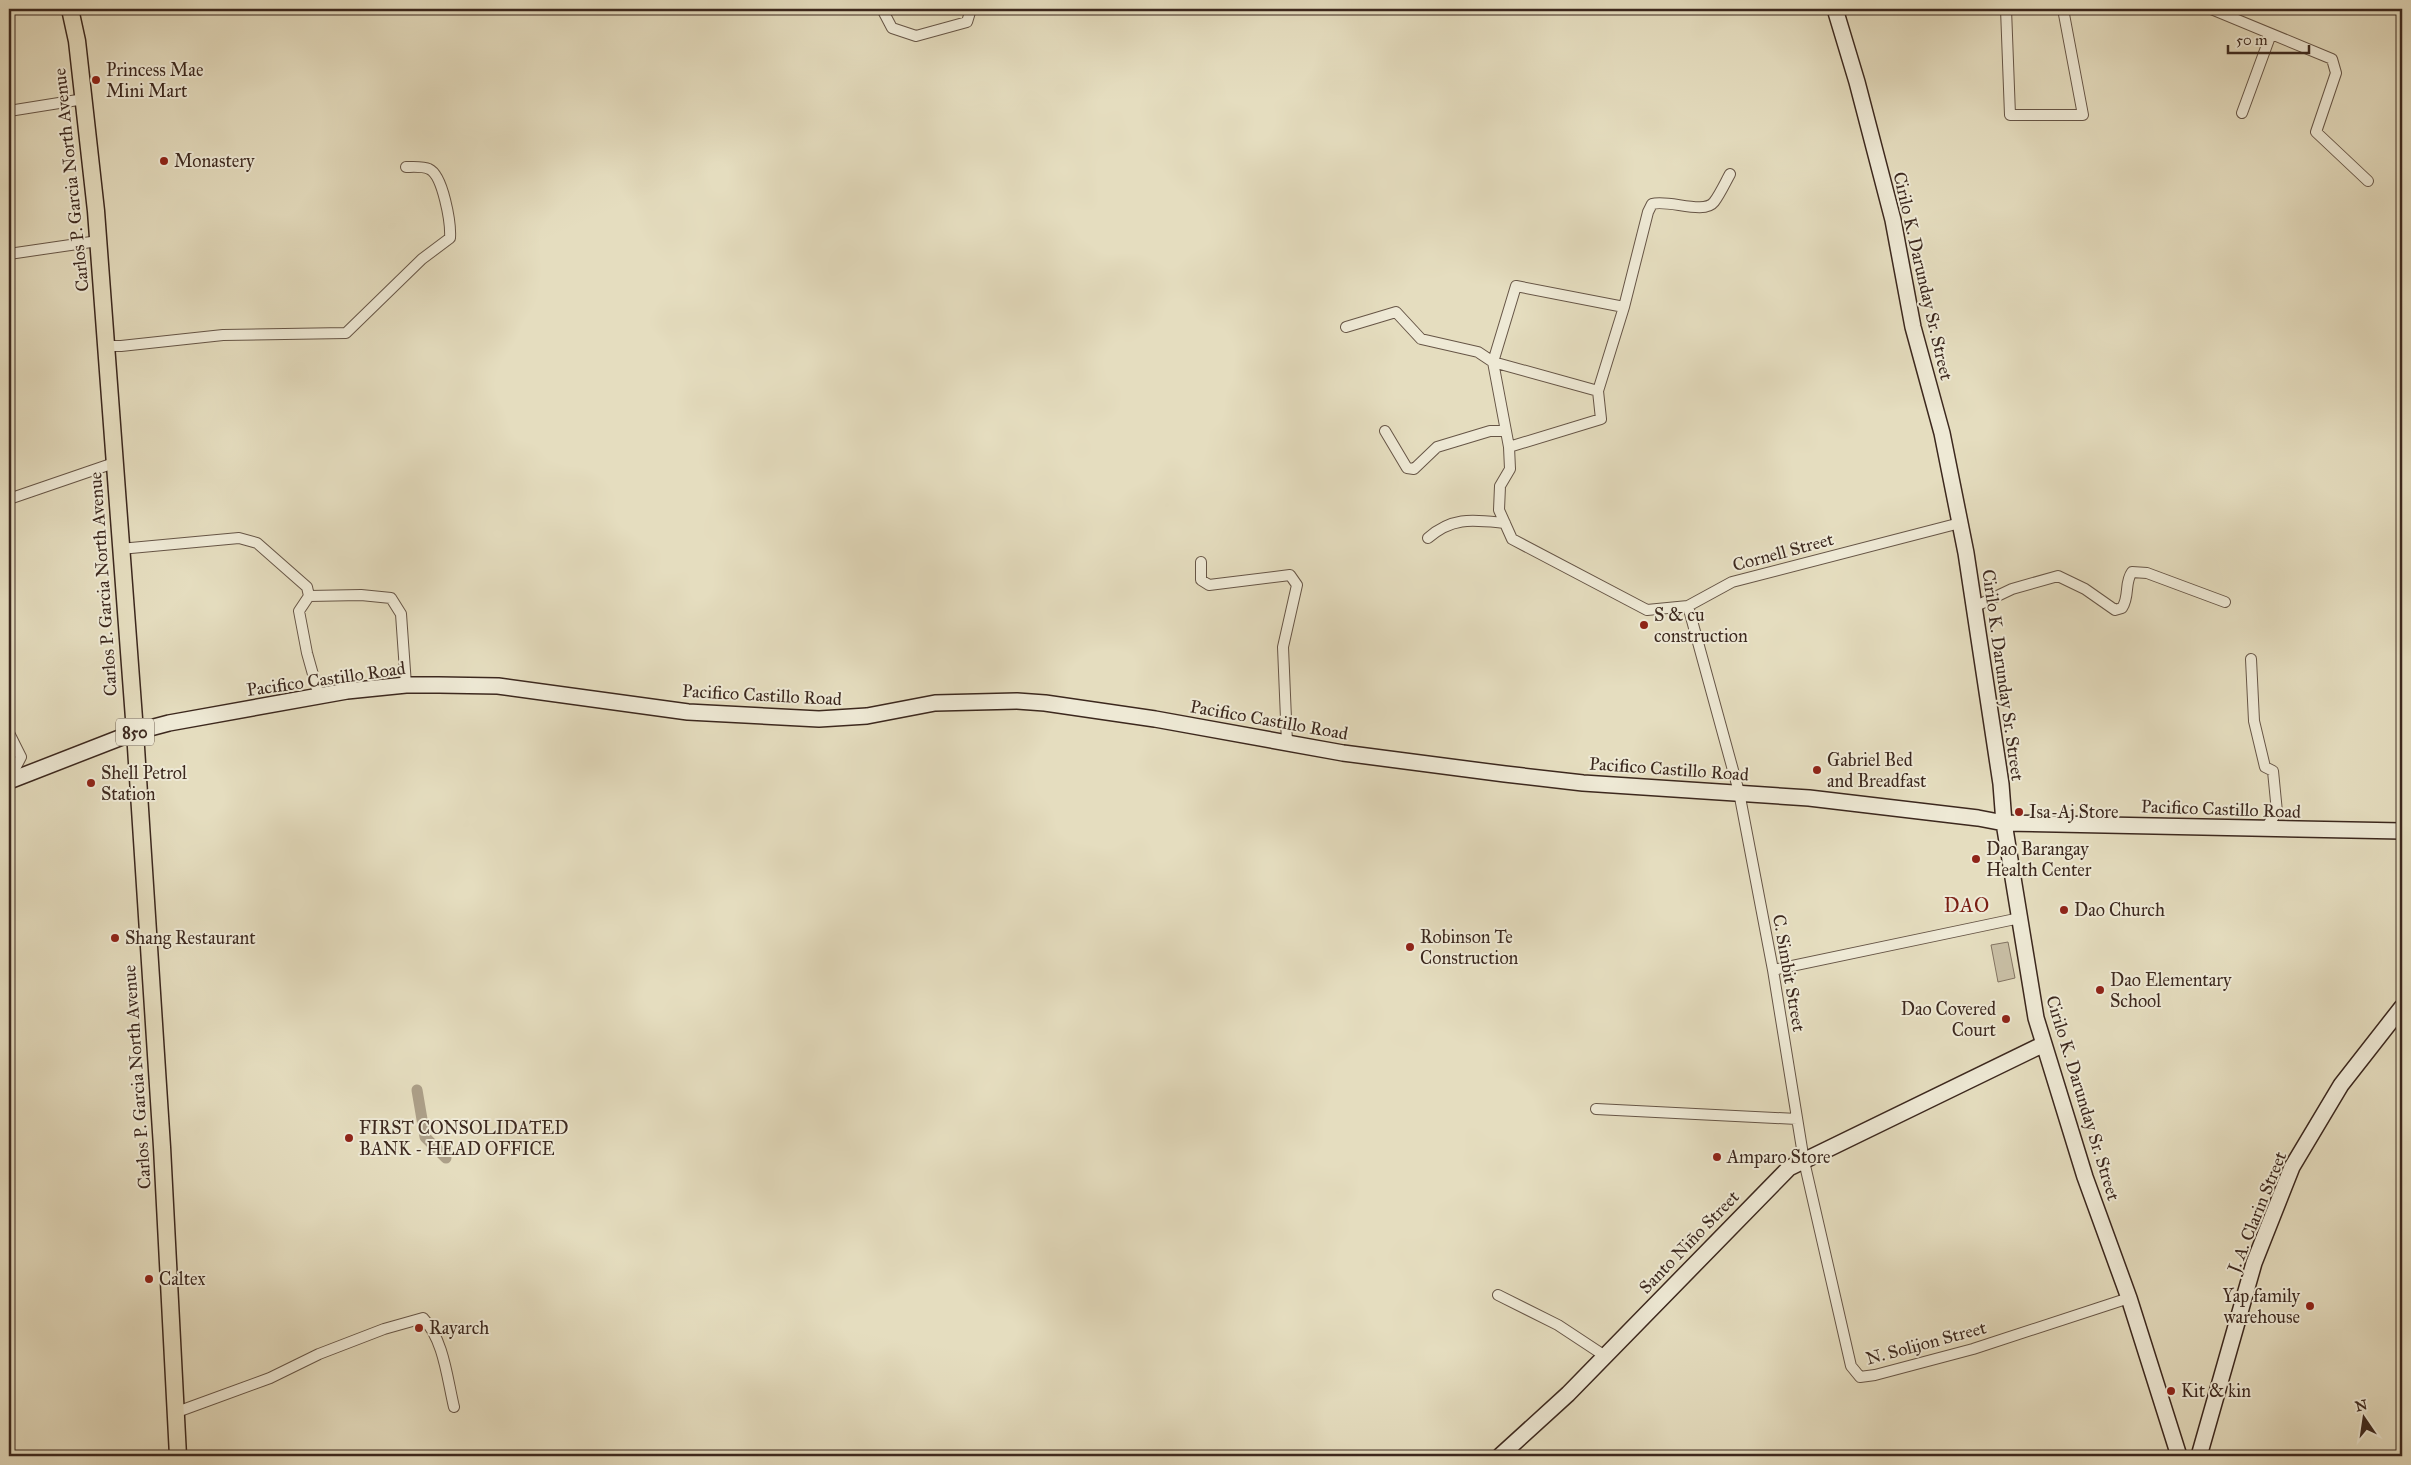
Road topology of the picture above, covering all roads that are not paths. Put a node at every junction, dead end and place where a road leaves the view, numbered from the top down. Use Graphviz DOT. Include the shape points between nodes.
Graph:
graph roads {
  1 [pos="70,9"];
  2 [pos="882,9"];
  3 [pos="971,9"];
  4 [pos="1835,9"];
  5 [pos="2006,9"];
  6 [pos="2063,9"];
  7 [pos="2211,9"];
  8 [pos="2271,34"];
  9 [pos="84,99"];
  10 [pos="9,111"];
  11 [pos="2242,113"];
  12 [pos="406,166"];
  13 [pos="1730,174"];
  14 [pos="2368,181"];
  15 [pos="98,241"];
  16 [pos="9,254"];
  17 [pos="1624,307"];
  18 [pos="1346,328"];
  19 [pos="106,346"];
  20 [pos="1493,362"];
  21 [pos="1598,391"];
  22 [pos="1385,431"];
  23 [pos="1504,432"];
  24 [pos="1509,447"];
  25 [pos="114,463"];
  26 [pos="9,500"];
  27 [pos="1505,523"];
  28 [pos="1960,523"];
  29 [pos="1428,538"];
  30 [pos="120,549"];
  31 [pos="1201,562"];
  32 [pos="309,596"];
  33 [pos="2225,602"];
  34 [pos="1688,606"];
  35 [pos="1974,607"];
  36 [pos="2251,659"];
  37 [pos="406,685"];
  38 [pos="319,696"];
  39 [pos="9,732"];
  40 [pos="135,732"];
  41 [pos="1287,743"];
  42 [pos="9,780"];
  43 [pos="1739,792"];
  44 [pos="2004,823"];
  45 [pos="2265,829"];
  46 [pos="2402,830"];
  47 [pos="2020,918"];
  48 [pos="1773,970"];
  49 [pos="2402,1007"];
  50 [pos="2044,1044"];
  51 [pos="1596,1109"];
  52 [pos="1797,1119"];
  53 [pos="1804,1161"];
  54 [pos="1498,1295"];
  55 [pos="2129,1298"];
  56 [pos="1605,1356"];
  57 [pos="454,1406"];
  58 [pos="177,1412"];
  59 [pos="178,1456"];
  60 [pos="1500,1456"];
  61 [pos="2179,1456"];
  62 [pos="2198,1456"];
  1 -- 9 [label="main road, Carlos P. Garcia North Avenue / 850"];
  2 -- 3 [label="street" via="892,28 916,36 968,22"];
  4 -- 28 [label="main road, Cirilo K. Darunday Sr. Street" via="1893,220 1913,327 1942,433"];
  5 -- 6 [label="street" via="2010,115 2083,115"];
  7 -- 8 [label="street"];
  8 -- 11 [label="street"];
  8 -- 14 [label="street" via="2332,59 2336,73 2316,132"];
  9 -- 10 [label="street"];
  9 -- 15 [label="main road, Carlos P. Garcia North Avenue / 850"];
  12 -- 19 [label="street" via="428,168 435,173 446,203 450,238 422,259 346,333 223,335"];
  13 -- 17 [label="street" via="1713,204 1703,208 1660,202 1652,204"];
  15 -- 16 [label="street"];
  15 -- 19 [label="main road, Carlos P. Garcia North Avenue / 850"];
  17 -- 20 [label="street" via="1516,286"];
  17 -- 21 [label="street"];
  18 -- 20 [label="street" via="1396,312 1421,339 1478,352"];
  19 -- 25 [label="main road, Carlos P. Garcia North Avenue / 850"];
  20 -- 21 [label="street"];
  20 -- 23 [label="street"];
  21 -- 24 [label="street" via="1601,419"];
  22 -- 23 [label="street" via="1407,468 1414,469 1437,447 1490,431"];
  23 -- 24 [label="street"];
  24 -- 27 [label="street" via="1510,468 1500,486 1499,510"];
  25 -- 26 [label="street"];
  25 -- 30 [label="main road, Carlos P. Garcia North Avenue / 850"];
  27 -- 29 [label="street" via="1472,520 1442,526"];
  27 -- 34 [label="street" via="1512,539 1647,610"];
  28 -- 34 [label="street, Cornell Street" via="1732,582"];
  28 -- 35 [label="main road, Cirilo K. Darunday Sr. Street"];
  30 -- 32 [label="street" via="238,538 257,543 307,588"];
  30 -- 40 [label="main road, Carlos P. Garcia North Avenue / 850"];
  31 -- 41 [label="street" via="1201,580 1209,585 1290,575 1297,585 1283,647"];
  32 -- 37 [label="street" via="391,598 401,614"];
  32 -- 38 [label="street" via="299,611"];
  33 -- 35 [label="street" via="2147,573 2132,572 2128,578 2127,600 2122,608 2115,610 2086,589 2058,576 2012,590"];
  34 -- 43 [label="street"];
  35 -- 44 [label="main road, Cirilo K. Darunday Sr. Street"];
  36 -- 45 [label="street" via="2254,722 2265,767 2273,771 2278,812"];
  37 -- 38 [label="main road, Pacifico Castillo Road"];
  37 -- 41 [label="main road, Pacifico Castillo Road" via="498,686 688,712 819,720 867,716 936,702 1017,701 1139,716"];
  38 -- 40 [label="main road, Pacifico Castillo Road" via="213,714"];
  39 -- 42 [label="street" via="21,757"];
  40 -- 42 [label="main road, Pacifico Castillo Road"];
  40 -- 58 [label="main road, Carlos P. Garcia North Avenue / 850"];
  41 -- 43 [label="main road, Pacifico Castillo Road" via="1563,780"];
  43 -- 44 [label="main road, Pacifico Castillo Road"];
  43 -- 48 [label="street, C. Simbit Street"];
  44 -- 45 [label="main road, Pacifico Castillo Road"];
  44 -- 47 [label="main road, Cirilo K. Darunday Sr. Street"];
  45 -- 46 [label="main road, Pacifico Castillo Road"];
  47 -- 48 [label="street"];
  47 -- 50 [label="main road, Cirilo K. Darunday Sr. Street" via="2036,1018"];
  48 -- 52 [label="street, C. Simbit Street"];
  49 -- 62 [label="main road, J. A. Clarin Street" via="2341,1085 2292,1167 2254,1263"];
  50 -- 53 [label="main road, Santo Niño Street"];
  50 -- 55 [label="main road, Cirilo K. Darunday Sr. Street" via="2085,1177"];
  51 -- 52 [label="street"];
  52 -- 53 [label="street, C. Simbit Street"];
  53 -- 55 [label="street, N. Solijon Street" via="1851,1366 1860,1377 1973,1349"];
  53 -- 56 [label="main road, Santo Niño Street" via="1789,1168 1763,1192"];
  54 -- 56 [label="street" via="1558,1325"];
  55 -- 61 [label="main road, Cirilo K. Darunday Sr. Street"];
  56 -- 60 [label="main road, Santo Niño Street"];
  57 -- 58 [label="street" via="440,1349 432,1328 423,1318 384,1328 270,1378"];
  58 -- 59 [label="main road, Carlos P. Garcia North Avenue / 850"];
}
